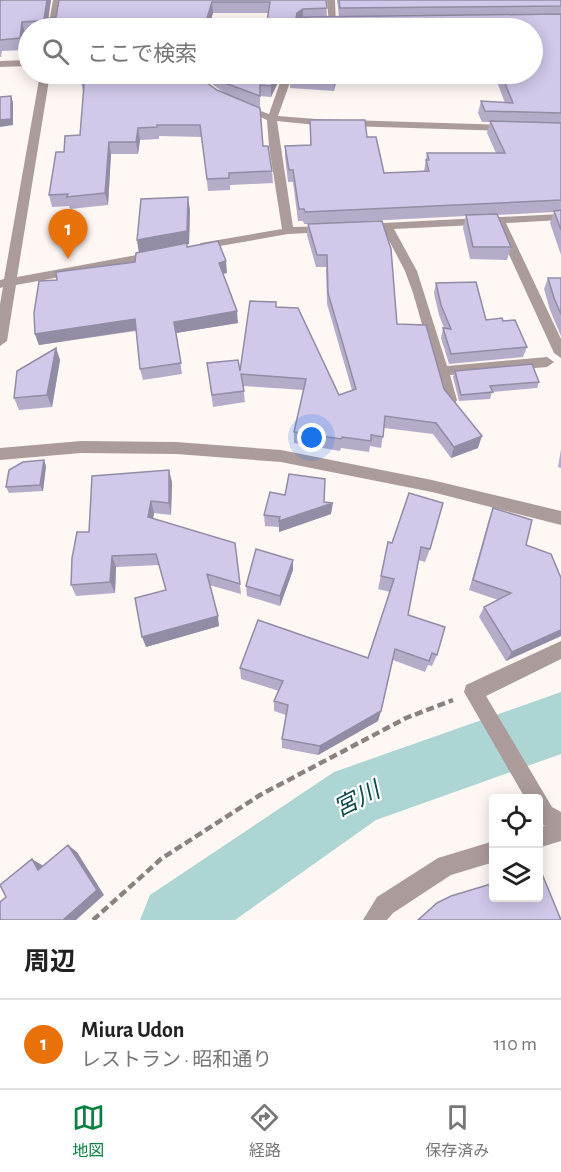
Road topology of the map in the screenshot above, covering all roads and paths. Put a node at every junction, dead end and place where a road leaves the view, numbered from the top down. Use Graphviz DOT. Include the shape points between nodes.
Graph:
graph roads {
  1 [pos="57,0"];
  2 [pos="330,0"];
  3 [pos="54,18"];
  4 [pos="329,18"];
  5 [pos="18,63"];
  6 [pos="0,64"];
  7 [pos="43,84"];
  8 [pos="284,84"];
  9 [pos="231,102"];
  10 [pos="272,118"];
  11 [pos="514,129"];
  12 [pos="561,217"];
  13 [pos="499,220"];
  14 [pos="387,226"];
  15 [pos="288,231"];
  16 [pos="183,250"];
  17 [pos="160,255"];
  18 [pos="5,284"];
  19 [pos="0,341"];
  20 [pos="561,353"];
  21 [pos="546,362"];
  22 [pos="441,371"];
  23 [pos="450,400"];
  24 [pos="0,454"];
  25 [pos="561,518"];
  26 [pos="561,650"];
  27 [pos="478,700"];
  28 [pos="545,810"];
  29 [pos="561,831"];
  30 [pos="543,836"];
  31 [pos="489,853"];
  32 [pos="93,920"];
  33 [pos="374,920"];
  1 -- 3 [label="street"];
  2 -- 4 [label="street"];
  5 -- 6 [label="street"];
  7 -- 18 [label="street"];
  8 -- 10 [label="street"];
  9 -- 10 [label="street"];
  10 -- 11 [label="street"];
  10 -- 15 [label="street"];
  12 -- 13 [label="street"];
  13 -- 14 [label="street"];
  13 -- 20 [label="street"];
  14 -- 15 [label="street"];
  14 -- 22 [label="street" via="411,271"];
  15 -- 16 [label="street"];
  17 -- 18 [label="street"];
  18 -- 19 [label="street"];
  21 -- 22 [label="street"];
  22 -- 23 [label="street"];
  24 -- 25 [label="street" via="81,447 176,448 281,456 432,486"];
  26 -- 27 [label="street"];
  27 -- 28 [label="street"];
  27 -- 32 [label="path" via="405,718 260,795 161,859"];
  29 -- 30 [label="street"];
  31 -- 33 [label="street" via="446,866 385,904"];
}
